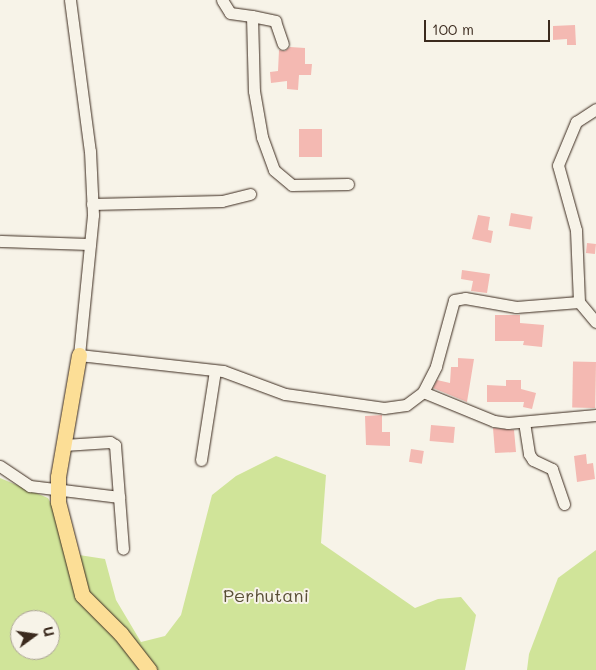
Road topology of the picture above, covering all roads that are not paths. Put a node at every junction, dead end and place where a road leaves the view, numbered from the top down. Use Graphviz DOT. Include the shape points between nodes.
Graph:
graph roads {
  1 [pos="70,0"];
  2 [pos="222,0"];
  3 [pos="252,16"];
  4 [pos="283,44"];
  5 [pos="596,109"];
  6 [pos="348,184"];
  7 [pos="250,194"];
  8 [pos="92,204"];
  9 [pos="0,241"];
  10 [pos="90,244"];
  11 [pos="578,302"];
  12 [pos="596,322"];
  13 [pos="79,355"];
  14 [pos="215,371"];
  15 [pos="423,392"];
  16 [pos="596,415"];
  17 [pos="524,422"];
  18 [pos="64,445"];
  19 [pos="201,460"];
  20 [pos="0,466"];
  21 [pos="57,489"];
  22 [pos="119,497"];
  23 [pos="564,504"];
  24 [pos="123,550"];
  25 [pos="149,670"];
  1 -- 8 [label="street" via="90,151"];
  2 -- 3 [label="street" via="230,13"];
  3 -- 4 [label="street" via="275,21"];
  3 -- 6 [label="street" via="254,90 262,136 274,170 292,185"];
  5 -- 11 [label="street" via="576,122 558,165 576,230"];
  7 -- 8 [label="street" via="222,201"];
  8 -- 10 [label="street"];
  9 -- 10 [label="street"];
  10 -- 13 [label="street"];
  11 -- 12 [label="street"];
  11 -- 15 [label="street" via="516,307 465,298 454,300 436,366"];
  13 -- 14 [label="street"];
  13 -- 18 [label="main road"];
  14 -- 15 [label="street" via="285,394 384,408 406,405"];
  14 -- 19 [label="street"];
  15 -- 17 [label="street" via="494,421"];
  16 -- 17 [label="street"];
  17 -- 23 [label="street" via="529,454 552,469"];
  18 -- 21 [label="main road"];
  18 -- 22 [label="street" via="113,443"];
  20 -- 21 [label="street" via="30,486"];
  21 -- 22 [label="street"];
  21 -- 25 [label="main road" via="82,595 121,634"];
  22 -- 24 [label="street"];
}
